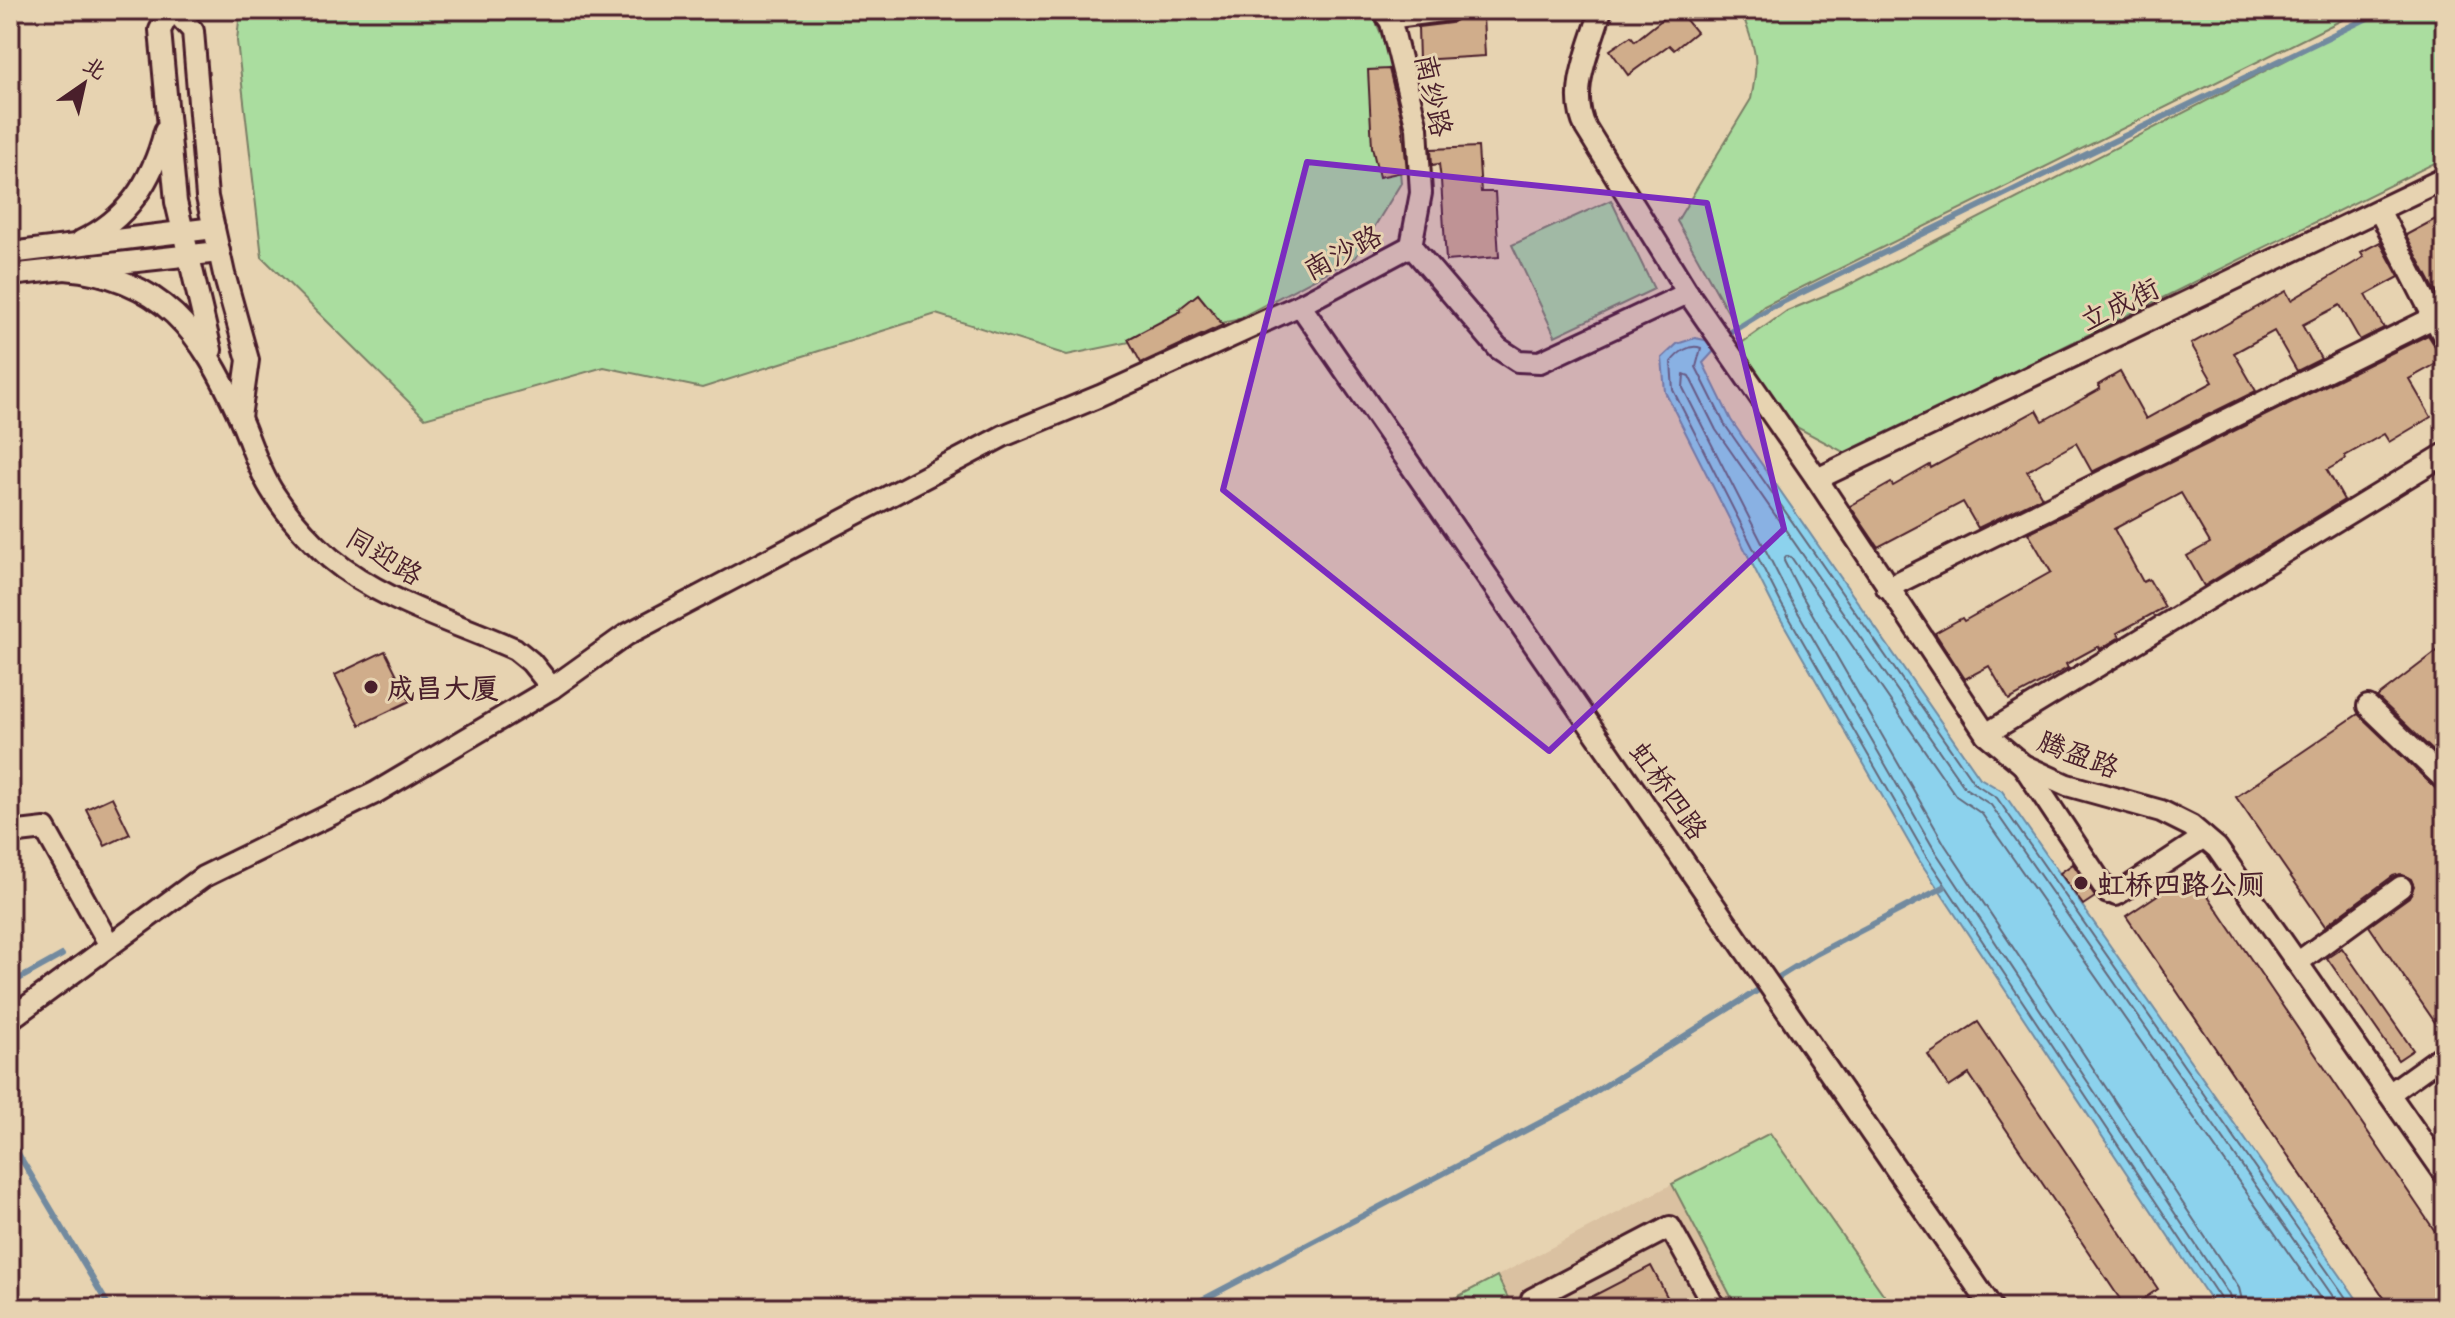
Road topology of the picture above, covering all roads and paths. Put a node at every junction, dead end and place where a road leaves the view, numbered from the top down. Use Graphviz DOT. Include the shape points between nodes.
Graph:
graph roads {
  1 [pos="172,10"];
  2 [pos="1449,10"];
  3 [pos="1601,10"];
  4 [pos="1388,14"];
  5 [pos="167,109"];
  6 [pos="2445,178"];
  7 [pos="2379,210"];
  8 [pos="214,228"];
  9 [pos="183,232"];
  10 [pos="1411,246"];
  11 [pos="62,247"];
  12 [pos="219,252"];
  13 [pos="10,253"];
  14 [pos="188,256"];
  15 [pos="65,269"];
  16 [pos="10,275"];
  17 [pos="1688,293"];
  18 [pos="1300,305"];
  19 [pos="2439,315"];
  20 [pos="2445,339"];
  21 [pos="216,369"];
  22 [pos="240,417"];
  23 [pos="2445,454"];
  24 [pos="1817,479"];
  25 [pos="1887,588"];
  26 [pos="552,688"];
  27 [pos="2368,706"];
  28 [pos="1986,734"];
  29 [pos="2023,765"];
  30 [pos="2445,780"];
  31 [pos="10,833"];
  32 [pos="2204,837"];
  33 [pos="2401,887"];
  34 [pos="109,944"];
  35 [pos="2297,963"];
  36 [pos="10,1019"];
  37 [pos="2439,1058"];
  38 [pos="2389,1094"];
  39 [pos="2445,1174"];
  40 [pos="1536,1308"];
  41 [pos="1715,1308"];
  42 [pos="1992,1308"];
  1 -- 5 [label="street" via="160,30"];
  1 -- 8 [label="street" via="193,31"];
  2 -- 4 [label="street, 南纱路"];
  3 -- 17 [label="street, 腾盈路" via="1580,83 1581,118"];
  4 -- 10 [label="street, 南纱路" via="1417,128 1421,193"];
  5 -- 9 [label="street"];
  5 -- 11 [label="street" via="157,156 137,196 104,228"];
  6 -- 7 [label="street, 立成街"];
  7 -- 19 [label="street"];
  7 -- 24 [label="street, 立成街"];
  8 -- 9 [label="street"];
  8 -- 12 [label="street"];
  9 -- 11 [label="street"];
  9 -- 14 [label="street"];
  10 -- 17 [label="street" via="1498,348 1518,361 1540,362"];
  10 -- 18 [label="street, 南沙路"];
  11 -- 13 [label="street"];
  12 -- 14 [label="street"];
  12 -- 22 [label="street" via="248,360"];
  14 -- 15 [label="street"];
  14 -- 21 [label="street"];
  15 -- 16 [label="street"];
  15 -- 21 [label="street" via="110,276 154,295 191,330"];
  17 -- 24 [label="street, 腾盈路"];
  18 -- 26 [label="street, 南沙路" via="1003,436 909,484 626,635"];
  18 -- 42 [label="street, 虹桥四路"];
  19 -- 20 [label="street"];
  19 -- 25 [label="street"];
  21 -- 22 [label="street, 同迎路"];
  22 -- 26 [label="street, 同迎路" via="274,494 330,558 382,590 515,649"];
  23 -- 28 [label="street"];
  24 -- 25 [label="street, 腾盈路"];
  25 -- 28 [label="street, 腾盈路"];
  26 -- 34 [label="street, 南沙路" via="375,793 203,877"];
  27 -- 30 [label="street"];
  28 -- 29 [label="street, 腾盈路"];
  29 -- 32 [label="street, 腾盈路" via="2067,785 2161,811"];
  29 -- 32 [label="street" via="2112,894"];
  31 -- 34 [label="street" via="45,829"];
  32 -- 35 [label="street, 腾盈路"];
  33 -- 35 [label="street"];
  34 -- 36 [label="street, 南沙路"];
  35 -- 38 [label="street, 腾盈路"];
  37 -- 38 [label="street"];
  38 -- 39 [label="street, 腾盈路"];
  40 -- 41 [label="street" via="1532,1299 1670,1227"];
}
